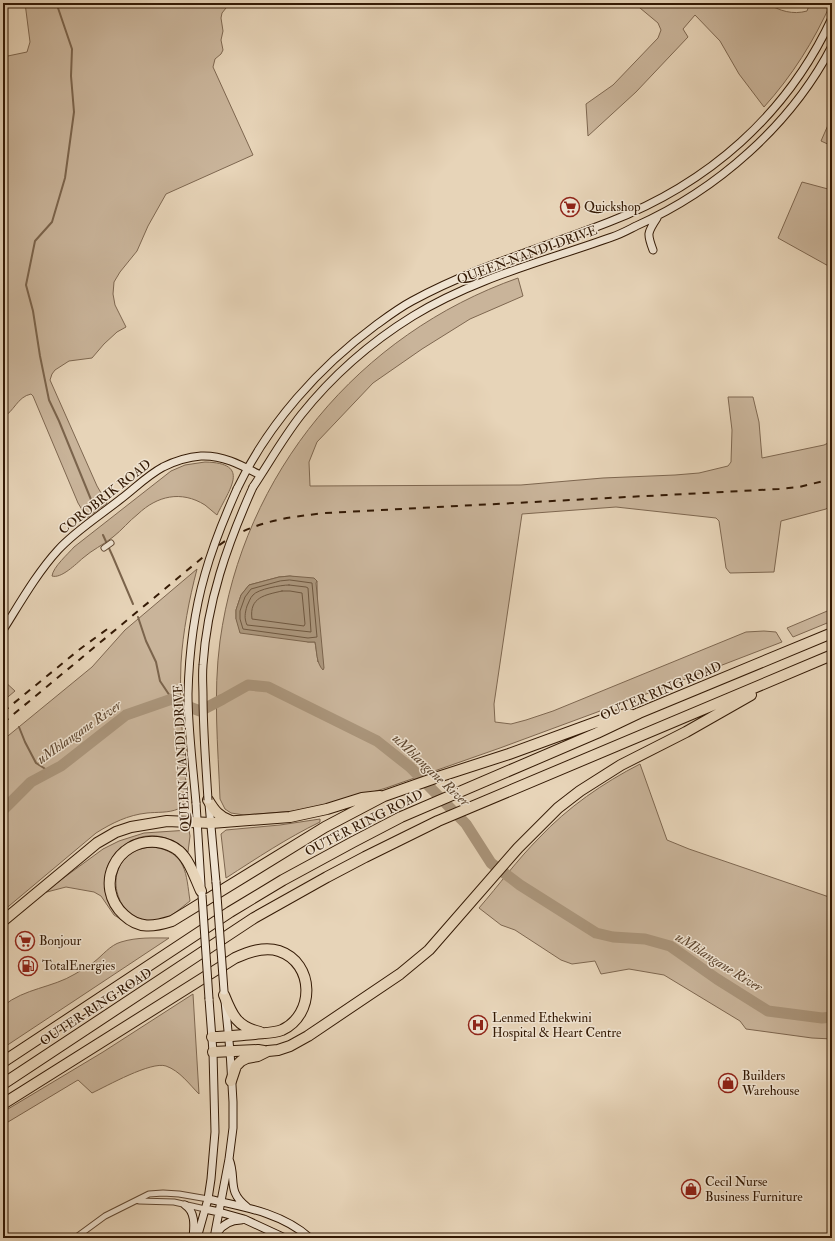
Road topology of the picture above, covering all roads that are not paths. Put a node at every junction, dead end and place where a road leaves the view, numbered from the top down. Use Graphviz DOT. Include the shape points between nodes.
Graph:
graph roads {
  1 [pos="832,18"];
  2 [pos="832,46"];
  3 [pos="658,216"];
  4 [pos="653,250"];
  5 [pos="247,468"];
  6 [pos="260,475"];
  7 [pos="111,543"];
  8 [pos="104,548"];
  9 [pos="3,630"];
  10 [pos="832,633"];
  11 [pos="832,655"];
  12 [pos="789,673"];
  13 [pos="639,713"];
  14 [pos="388,795"];
  15 [pos="208,800"];
  16 [pos="197,822"];
  17 [pos="211,822"];
  18 [pos="232,822"];
  19 [pos="201,893"];
  20 [pos="3,921"];
  21 [pos="224,993"];
  22 [pos="266,1033"];
  23 [pos="228,1036"];
  24 [pos="212,1037"];
  25 [pos="230,1051"];
  26 [pos="213,1052"];
  27 [pos="268,1052"];
  28 [pos="3,1062"];
  29 [pos="231,1081"];
  30 [pos="3,1084"];
  31 [pos="3,1104"];
  32 [pos="229,1159"];
  33 [pos="138,1200"];
  34 [pos="208,1200"];
  35 [pos="221,1202"];
  36 [pos="185,1205"];
  37 [pos="250,1208"];
  38 [pos="205,1209"];
  39 [pos="219,1212"];
  40 [pos="244,1219"];
  41 [pos="215,1237"];
  42 [pos="75,1238"];
  43 [pos="193,1238"];
  44 [pos="197,1238"];
  45 [pos="285,1238"];
  46 [pos="310,1238"];
  1 -- 5 [label="main road, QUEEN NANDI DRIVE" via="789,90 759,125 712,166 677,190 640,209 478,270 410,302 366,332 318,376 274,428"];
  2 -- 3 [label="main road, QUEEN NANDI DRIVE" via="790,108 741,160 712,183"];
  3 -- 4 [label="main road" via="648,237"];
  3 -- 6 [label="main road, QUEEN NANDI DRIVE" via="615,236 477,283 413,316 367,350 321,392 292,427"];
  5 -- 6 [label="main road, COROBRIK ROAD"];
  5 -- 9 [label="main road, COROBRIK ROAD" via="219,457 203,456 173,462 158,470 59,549"];
  5 -- 16 [label="main road, QUEEN NANDI DRIVE, bridge" via="226,514 205,574 192,639 188,694"];
  6 -- 15 [label="main road, QUEEN NANDI DRIVE, bridge" via="226,551 213,595 207,629 203,666 203,704"];
  7 -- 8 [label="street"];
  10 -- 13 [label="highway, OUTER RING ROAD"];
  11 -- 12 [label="highway, OUTER RING ROAD"];
  12 -- 27 [label="highway" via="597,779 558,808 518,848 438,941 409,967 308,1036 290,1046"];
  12 -- 30 [label="highway, OUTER RING ROAD" via="414,832 327,877 254,918"];
  13 -- 14 [label="highway" via="613,716"];
  13 -- 28 [label="highway, OUTER RING ROAD" via="401,818 321,859 245,903"];
  14 -- 18 [label="highway" via="362,798 295,816"];
  14 -- 19 [label="highway" via="324,827 172,921 147,926 130,920 113,900 110,876 117,859 126,850 142,842 162,843 173,847 186,859"];
  15 -- 17 [label="main road, QUEEN NANDI DRIVE"];
  15 -- 18 [label="highway" via="222,818"];
  16 -- 17 [label="highway"];
  16 -- 19 [label="main road, QUEEN NANDI DRIVE"];
  16 -- 20 [label="highway" via="147,823 116,832 90,848"];
  17 -- 18 [label="highway"];
  17 -- 21 [label="main road, QUEEN NANDI DRIVE, bridge"];
  19 -- 24 [label="main road, QUEEN NANDI DRIVE, bridge"];
  21 -- 22 [label="highway" via="232,1014 242,1025"];
  21 -- 23 [label="main road, QUEEN NANDI DRIVE"];
  22 -- 23 [label="highway"];
  22 -- 31 [label="highway" via="277,1032 297,1019 305,1005 306,979 296,962 288,956 279,951 255,950 235,958"];
  23 -- 24 [label="highway"];
  23 -- 25 [label="main road, QUEEN NANDI DRIVE"];
  24 -- 26 [label="main road, QUEEN NANDI DRIVE"];
  25 -- 26 [label="highway"];
  25 -- 27 [label="highway"];
  25 -- 29 [label="main road, QUEEN NANDI DRIVE"];
  26 -- 34 [label="main road, QUEEN NANDI DRIVE" via="215,1132"];
  27 -- 29 [label="highway" via="247,1058 238,1064"];
  29 -- 32 [label="main road, QUEEN NANDI DRIVE" via="233,1128"];
  32 -- 35 [label="main road, QUEEN NANDI DRIVE"];
  32 -- 37 [label="main road" via="236,1195"];
  33 -- 34 [label="street" via="149,1194 163,1193"];
  33 -- 36 [label="street"];
  33 -- 42 [label="street" via="105,1216"];
  34 -- 35 [label="main road"];
  34 -- 38 [label="main road, QUEEN NANDI DRIVE"];
  35 -- 37 [label="main road"];
  35 -- 39 [label="main road, QUEEN NANDI DRIVE"];
  36 -- 38 [label="street"];
  36 -- 43 [label="main road" via="190,1209 194,1221"];
  37 -- 46 [label="main road" via="287,1221"];
  38 -- 39 [label="main road"];
  38 -- 44 [label="main road, QUEEN NANDI DRIVE"];
  39 -- 40 [label="main road"];
  39 -- 41 [label="main road, QUEEN NANDI DRIVE"];
  40 -- 41 [label="main road" via="227,1223 219,1229"];
  40 -- 45 [label="main road"];
}
